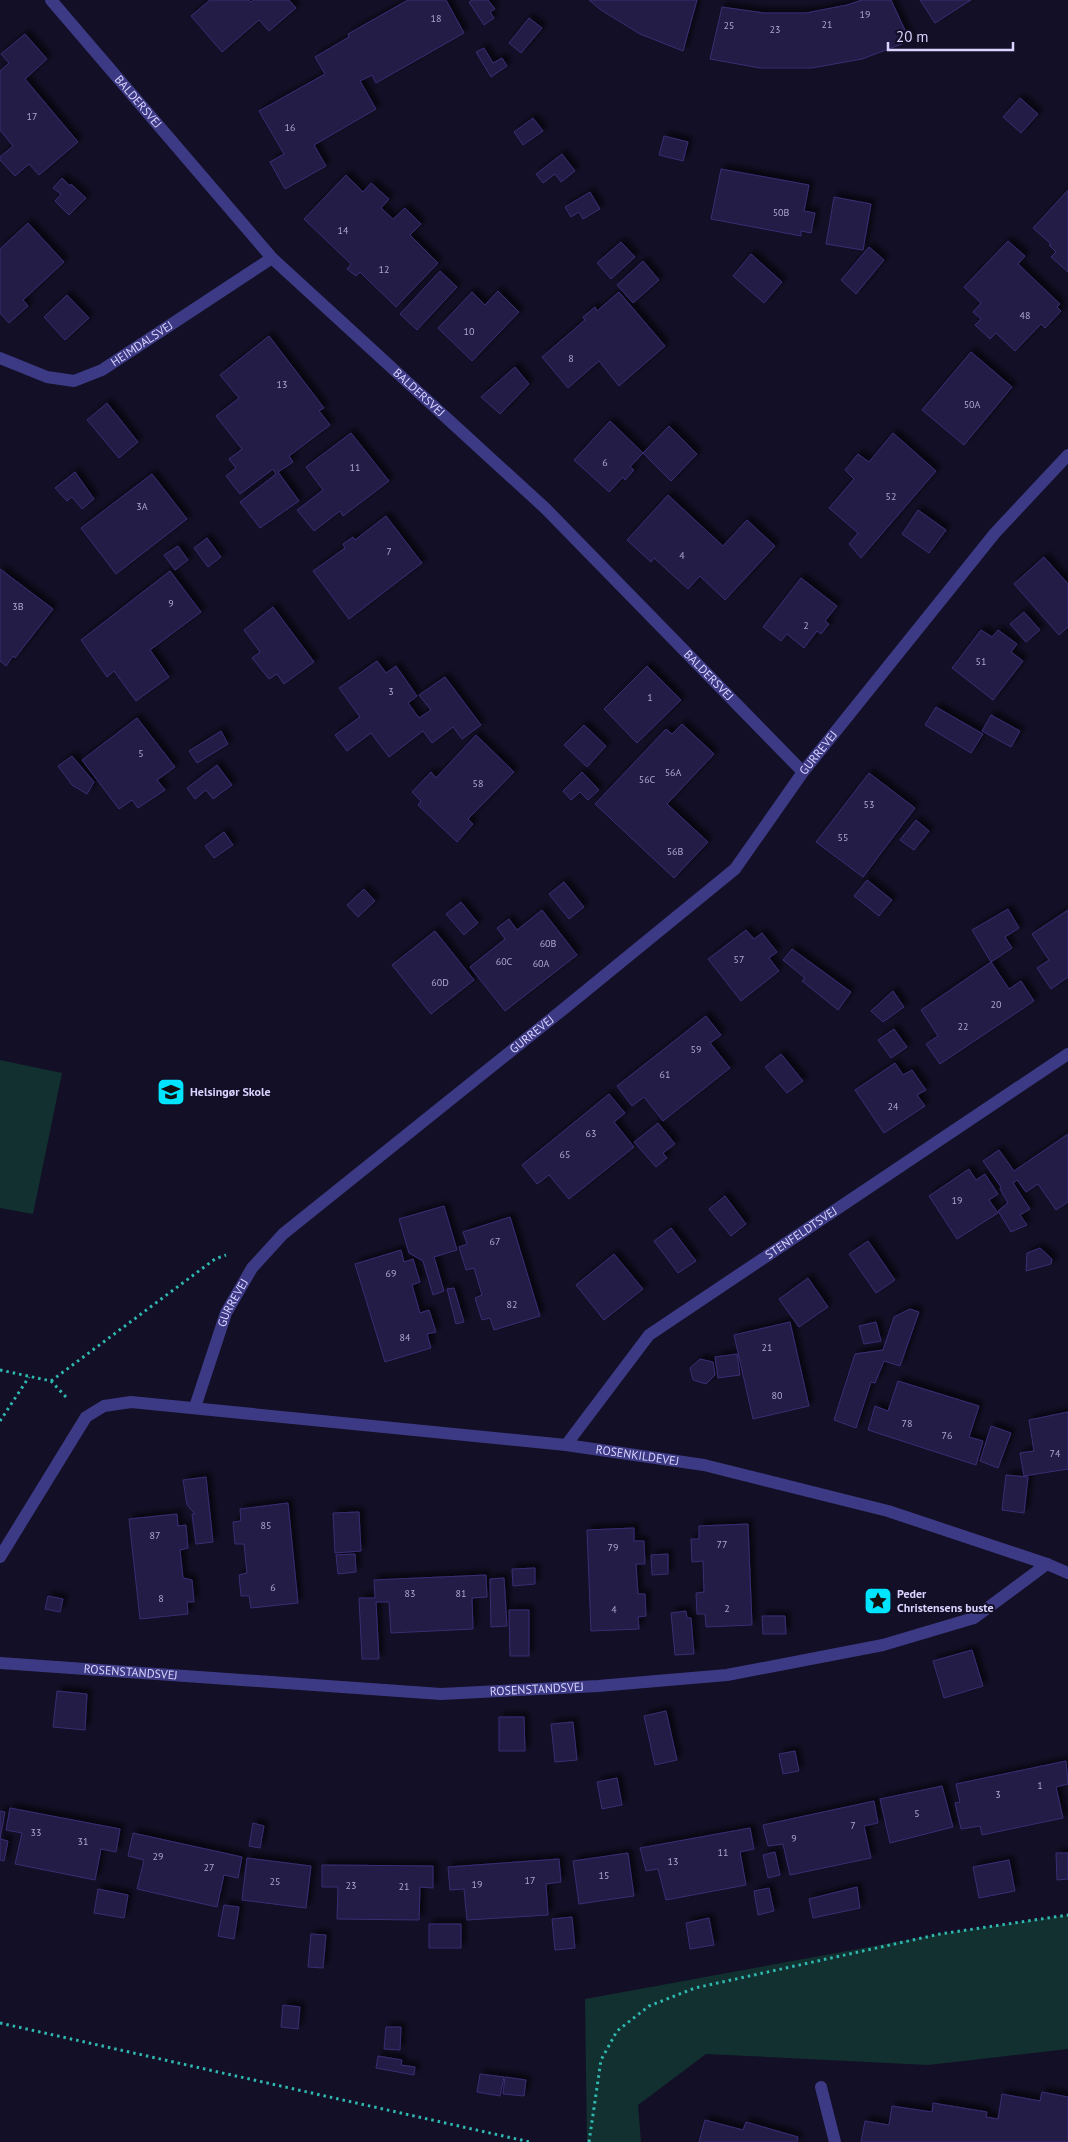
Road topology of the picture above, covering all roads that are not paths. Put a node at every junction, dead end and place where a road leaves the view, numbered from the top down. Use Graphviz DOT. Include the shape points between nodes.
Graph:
graph roads {
  1 [pos="51,0"];
  2 [pos="272,258"];
  3 [pos="0,358"];
  4 [pos="1068,455"];
  5 [pos="803,772"];
  6 [pos="1068,1054"];
  7 [pos="195,1407"];
  8 [pos="566,1445"];
  9 [pos="0,1556"];
  10 [pos="1047,1564"];
  11 [pos="1068,1573"];
  12 [pos="0,1663"];
  13 [pos="821,2087"];
  14 [pos="835,2142"];
  1 -- 2 [label="street, BALDERSVEJ"];
  2 -- 3 [label="street, HEIMDALSVEJ" via="102,370 74,381 47,377"];
  2 -- 5 [label="street, BALDERSVEJ" via="546,509"];
  4 -- 5 [label="street, GURREVEJ" via="995,533"];
  5 -- 7 [label="street, GURREVEJ" via="735,869 283,1234 252,1268 226,1314"];
  6 -- 8 [label="street, STENFELDTSVEJ" via="649,1335"];
  7 -- 8 [label="street, ROSENKILDEVEJ"];
  7 -- 9 [label="street" via="132,1402 104,1406 86,1418"];
  8 -- 10 [label="street, ROSENKILDEVEJ" via="704,1465 888,1511"];
  10 -- 11 [label="street, ROSENKILDEVEJ"];
  10 -- 12 [label="street, ROSENSTANDSVEJ" via="974,1618 883,1645 727,1674 598,1686 441,1694"];
  13 -- 14 [label="street"];
}
